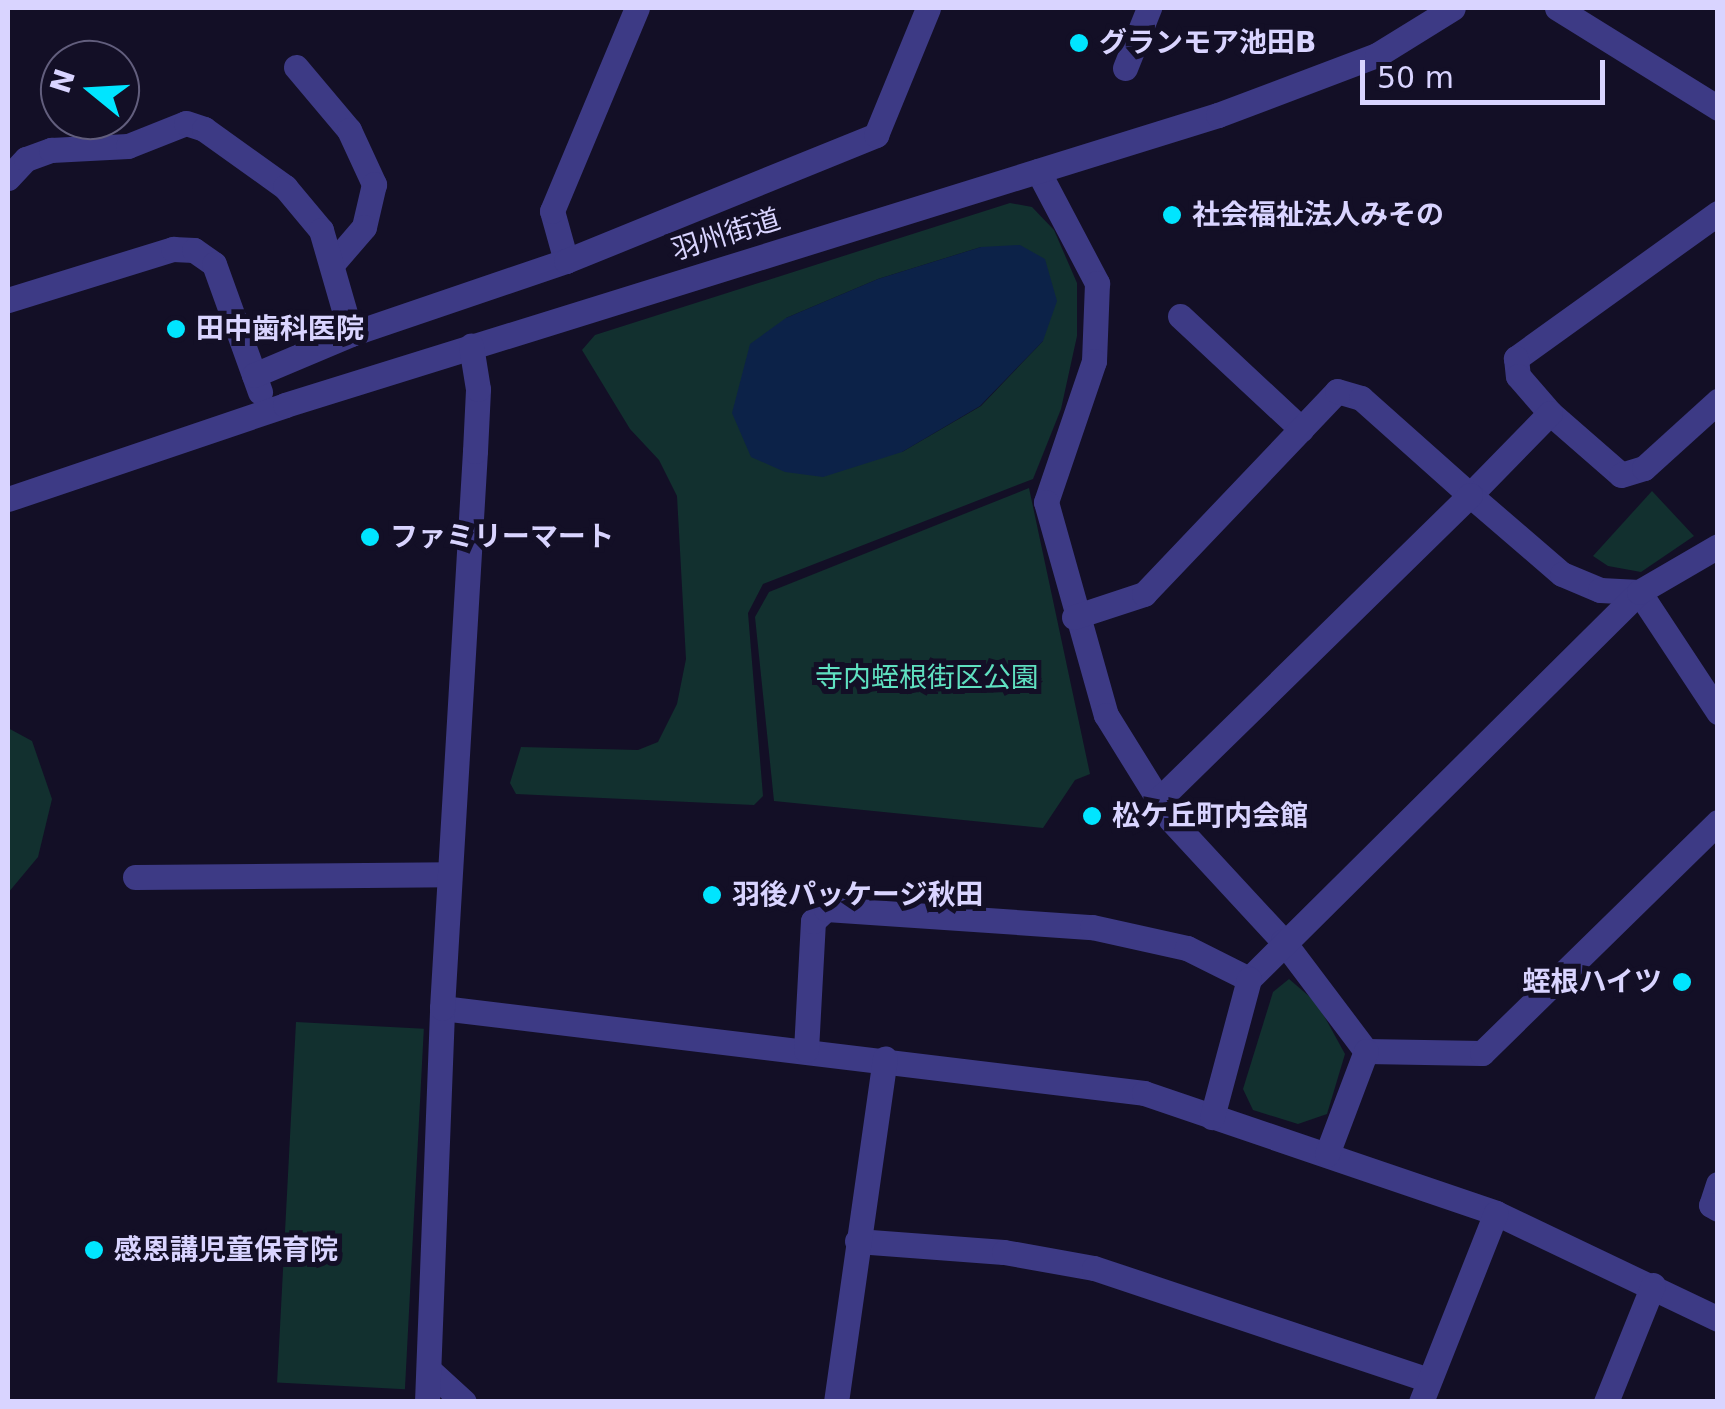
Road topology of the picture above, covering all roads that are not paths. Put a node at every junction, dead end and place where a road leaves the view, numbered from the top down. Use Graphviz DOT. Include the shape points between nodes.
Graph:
graph roads {
  1 [pos="637,8"];
  2 [pos="928,8"];
  3 [pos="1149,8"];
  4 [pos="1453,8"];
  5 [pos="1556,8"];
  6 [pos="296,68"];
  7 [pos="1125,68"];
  8 [pos="1718,108"];
  9 [pos="1038,170"];
  10 [pos="8,178"];
  11 [pos="1718,212"];
  12 [pos="566,261"];
  13 [pos="333,263"];
  14 [pos="8,300"];
  15 [pos="1180,316"];
  16 [pos="351,334"];
  17 [pos="470,346"];
  18 [pos="254,376"];
  19 [pos="1718,402"];
  20 [pos="267,410"];
  21 [pos="1550,413"];
  22 [pos="1301,429"];
  23 [pos="1470,495"];
  24 [pos="8,499"];
  25 [pos="1718,546"];
  26 [pos="1639,592"];
  27 [pos="1074,617"];
  28 [pos="1718,712"];
  29 [pos="1160,800"];
  30 [pos="1718,822"];
  31 [pos="450,874"];
  32 [pos="134,877"];
  33 [pos="1284,941"];
  34 [pos="1249,979"];
  35 [pos="442,1008"];
  36 [pos="806,1050"];
  37 [pos="1366,1051"];
  38 [pos="885,1058"];
  39 [pos="1212,1117"];
  40 [pos="1326,1154"];
  41 [pos="1718,1184"];
  42 [pos="1718,1208"];
  43 [pos="1496,1213"];
  44 [pos="857,1241"];
  45 [pos="1652,1285"];
  46 [pos="1718,1318"];
  47 [pos="429,1370"];
  48 [pos="1425,1391"];
  49 [pos="839,1401"];
  50 [pos="427,1402"];
  51 [pos="464,1402"];
  52 [pos="1606,1402"];
  1 -- 12 [label="street" via="552,211"];
  2 -- 12 [label="street" via="876,136"];
  3 -- 7 [label="street"];
  4 -- 9 [label="street, 羽州街道" via="1377,55 1218,115"];
  5 -- 8 [label="street"];
  6 -- 13 [label="street" via="349,130 374,184 364,227"];
  9 -- 17 [label="street, 羽州街道"];
  9 -- 27 [label="street" via="1097,283 1094,361 1046,502"];
  10 -- 13 [label="street" via="26,159 51,150 128,146 186,123 285,188 321,230"];
  11 -- 21 [label="street" via="1516,358 1518,376"];
  12 -- 16 [label="street"];
  13 -- 16 [label="street"];
  14 -- 18 [label="street" via="173,250 194,250 214,264"];
  15 -- 22 [label="street"];
  16 -- 18 [label="street"];
  17 -- 20 [label="street, 羽州街道"];
  17 -- 31 [label="street" via="478,389"];
  18 -- 20 [label="street"];
  19 -- 21 [label="street" via="1644,468 1621,475"];
  20 -- 24 [label="street, 羽州街道"];
  21 -- 23 [label="street"];
  22 -- 23 [label="street" via="1337,391 1361,398"];
  22 -- 27 [label="street" via="1144,594"];
  23 -- 26 [label="street" via="1562,574 1600,590"];
  23 -- 29 [label="street"];
  25 -- 26 [label="street"];
  26 -- 28 [label="street"];
  26 -- 33 [label="street"];
  27 -- 29 [label="street" via="1106,715"];
  29 -- 33 [label="street"];
  30 -- 37 [label="street" via="1482,1053"];
  31 -- 32 [label="street"];
  31 -- 35 [label="street"];
  33 -- 34 [label="street"];
  33 -- 37 [label="street"];
  34 -- 36 [label="street" via="1187,948 1092,927 826,909 813,921"];
  34 -- 39 [label="street"];
  35 -- 36 [label="street"];
  35 -- 47 [label="street"];
  36 -- 38 [label="street"];
  37 -- 40 [label="street"];
  38 -- 39 [label="street" via="1144,1094"];
  38 -- 44 [label="street"];
  39 -- 40 [label="street"];
  40 -- 43 [label="street"];
  41 -- 42 [label="street" via="1711,1204"];
  43 -- 45 [label="street"];
  43 -- 48 [label="street"];
  44 -- 48 [label="street" via="1004,1252 1094,1268"];
  44 -- 49 [label="street"];
  45 -- 46 [label="street"];
  45 -- 52 [label="street"];
  47 -- 50 [label="street"];
  47 -- 51 [label="street"];
}
